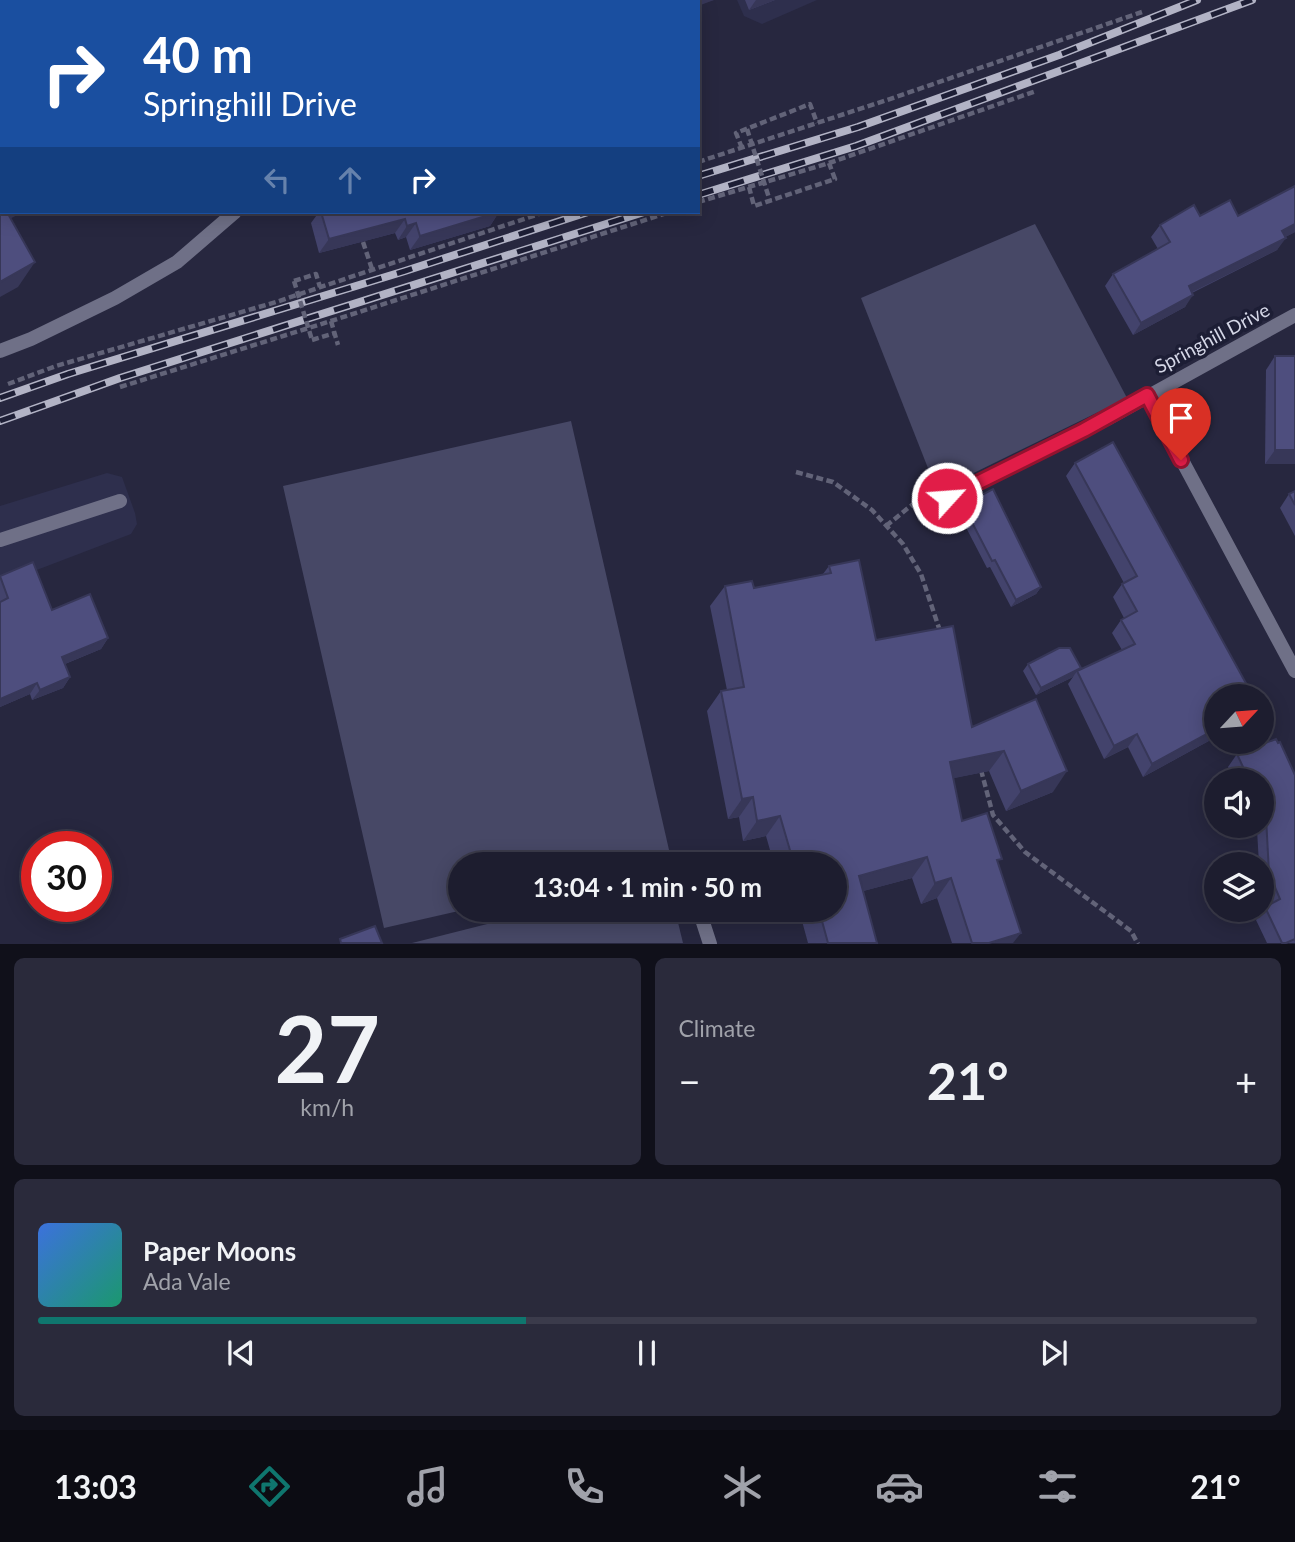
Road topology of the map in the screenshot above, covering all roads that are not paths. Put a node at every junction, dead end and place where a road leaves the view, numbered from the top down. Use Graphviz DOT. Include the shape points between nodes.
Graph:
graph roads {
  1 [pos="233,214"];
  2 [pos="1295,316"];
  3 [pos="0,351"];
  4 [pos="1147,395"];
  5 [pos="947,498"];
  6 [pos="120,501"];
  7 [pos="0,540"];
  8 [pos="1295,671"];
  9 [pos="703,922"];
  10 [pos="710,943"];
  1 -- 3 [label="street" via="177,262 115,298"];
  2 -- 4 [label="street, Springhill Drive"];
  4 -- 5 [label="street, Springhill Drive"];
  4 -- 8 [label="street, Springhill Drive"];
  6 -- 7 [label="street"];
  9 -- 10 [label="street"];
}
